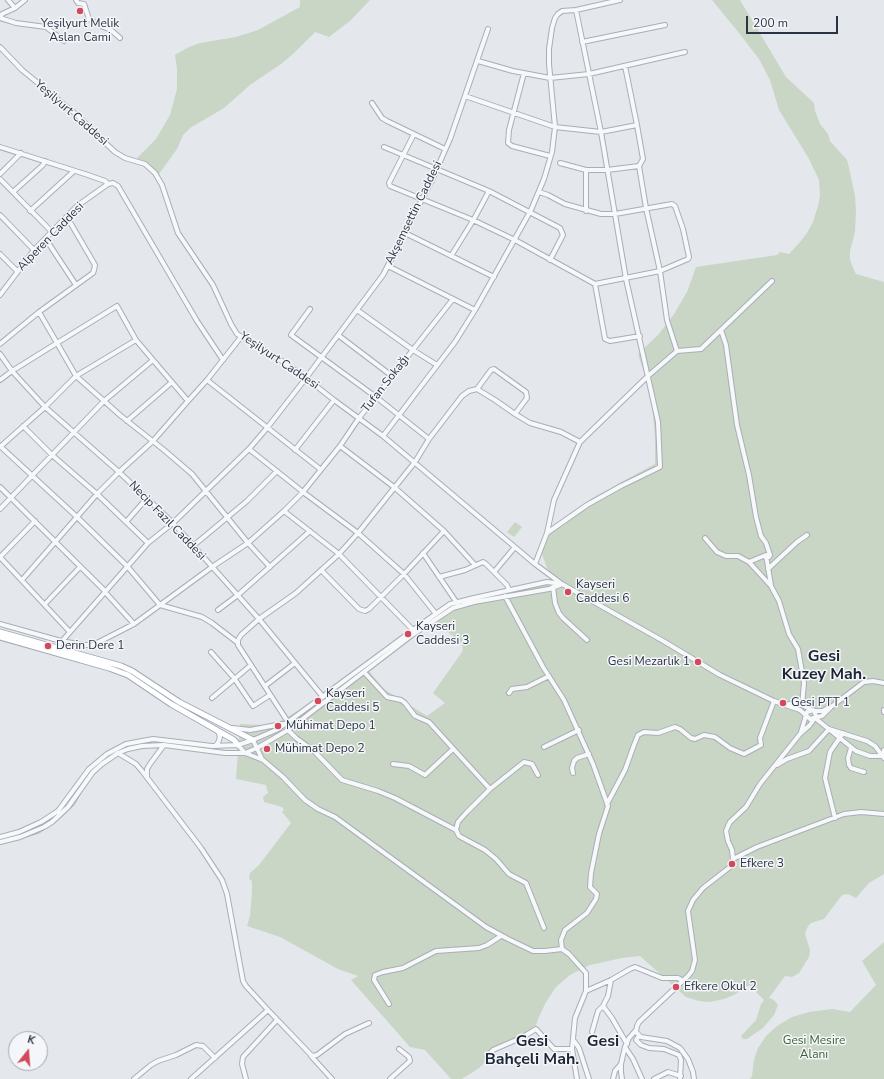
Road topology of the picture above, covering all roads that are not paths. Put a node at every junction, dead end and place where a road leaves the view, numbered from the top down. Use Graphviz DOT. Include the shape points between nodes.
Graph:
graph roads {
  1 [pos="8,0"];
  2 [pos="25,0"];
  3 [pos="76,0"];
  4 [pos="620,0"];
  5 [pos="15,8"];
  6 [pos="576,10"];
  7 [pos="0,18"];
  8 [pos="665,25"];
  9 [pos="488,29"];
  10 [pos="120,38"];
  11 [pos="64,42"];
  12 [pos="582,42"];
  13 [pos="0,48"];
  14 [pos="686,52"];
  15 [pos="478,61"];
  16 [pos="625,66"];
  17 [pos="524,73"];
  18 [pos="589,74"];
  19 [pos="550,78"];
  20 [pos="465,96"];
  21 [pos="372,103"];
  22 [pos="513,113"];
  23 [pos="637,125"];
  24 [pos="554,128"];
  25 [pos="601,132"];
  26 [pos="414,134"];
  27 [pos="384,146"];
  28 [pos="0,147"];
  29 [pos="445,149"];
  30 [pos="21,153"];
  31 [pos="404,155"];
  32 [pos="550,156"];
  33 [pos="45,161"];
  34 [pos="560,163"];
  35 [pos="639,166"];
  36 [pos="436,169"];
  37 [pos="74,170"];
  38 [pos="586,170"];
  39 [pos="607,170"];
  40 [pos="0,174"];
  41 [pos="0,180"];
  42 [pos="108,184"];
  43 [pos="489,191"];
  44 [pos="13,192"];
  45 [pos="539,192"];
  46 [pos="421,200"];
  47 [pos="646,208"];
  48 [pos="30,211"];
  49 [pos="586,211"];
  50 [pos="530,212"];
  51 [pos="615,214"];
  52 [pos="0,215"];
  53 [pos="67,217"];
  54 [pos="473,220"];
  55 [pos="52,232"];
  56 [pos="404,233"];
  57 [pos="44,240"];
  58 [pos="515,240"];
  59 [pos="34,250"];
  60 [pos="0,254"];
  61 [pos="451,256"];
  62 [pos="550,260"];
  63 [pos="388,266"];
  64 [pos="17,271"];
  65 [pos="660,271"];
  66 [pos="494,277"];
  67 [pos="626,279"];
  68 [pos="772,281"];
  69 [pos="594,284"];
  70 [pos="76,285"];
  71 [pos="0,294"];
  72 [pos="453,299"];
  73 [pos="310,309"];
  74 [pos="357,310"];
  75 [pos="475,310"];
  76 [pos="39,312"];
  77 [pos="721,330"];
  78 [pos="338,335"];
  79 [pos="640,336"];
  80 [pos="241,337"];
  81 [pos="136,340"];
  82 [pos="57,343"];
  83 [pos="0,344"];
  84 [pos="413,350"];
  85 [pos="678,351"];
  86 [pos="0,354"];
  87 [pos="321,357"];
  88 [pos="153,360"];
  89 [pos="222,360"];
  90 [pos="438,365"];
  91 [pos="12,371"];
  92 [pos="76,376"];
  93 [pos="392,376"];
  94 [pos="648,376"];
  95 [pos="306,378"];
  96 [pos="0,380"];
  97 [pos="207,380"];
  98 [pos="172,382"];
  99 [pos="477,389"];
  100 [pos="376,397"];
  101 [pos="334,400"];
  102 [pos="104,401"];
  103 [pos="188,401"];
  104 [pos="45,407"];
  105 [pos="515,414"];
  106 [pos="399,416"];
  107 [pos="359,418"];
  108 [pos="127,421"];
  109 [pos="23,426"];
  110 [pos="267,428"];
  111 [pos="74,431"];
  112 [pos="383,436"];
  113 [pos="429,439"];
  114 [pos="153,441"];
  115 [pos="580,442"];
  116 [pos="0,446"];
  117 [pos="340,446"];
  118 [pos="249,448"];
  119 [pos="295,450"];
  120 [pos="52,454"];
  121 [pos="415,462"];
  122 [pos="320,469"];
  123 [pos="277,471"];
  124 [pos="118,472"];
  125 [pos="32,476"];
  126 [pos="0,487"];
  127 [pos="394,487"];
  128 [pos="206,491"];
  129 [pos="303,492"];
  130 [pos="97,494"];
  131 [pos="10,498"];
  132 [pos="147,498"];
  133 [pos="0,509"];
  134 [pos="284,511"];
  135 [pos="78,517"];
  136 [pos="228,518"];
  137 [pos="35,521"];
  138 [pos="126,522"];
  139 [pos="173,523"];
  140 [pos="310,531"];
  141 [pos="444,531"];
  142 [pos="358,533"];
  143 [pos="547,533"];
  144 [pos="807,535"];
  145 [pos="705,538"];
  146 [pos="56,543"];
  147 [pos="248,543"];
  148 [pos="148,544"];
  149 [pos="193,546"];
  150 [pos="515,547"];
  151 [pos="423,553"];
  152 [pos="339,554"];
  153 [pos="0,557"];
  154 [pos="766,558"];
  155 [pos="749,562"];
  156 [pos="535,564"];
  157 [pos="475,565"];
  158 [pos="127,566"];
  159 [pos="80,567"];
  160 [pos="270,567"];
  161 [pos="212,568"];
  162 [pos="768,569"];
  163 [pos="321,570"];
  164 [pos="494,572"];
  165 [pos="404,574"];
  166 [pos="439,577"];
  167 [pos="22,580"];
  168 [pos="562,584"];
  169 [pos="771,586"];
  170 [pos="553,587"];
  171 [pos="508,590"];
  172 [pos="105,592"];
  173 [pos="238,595"];
  174 [pos="505,596"];
  175 [pos="382,597"];
  176 [pos="457,602"];
  177 [pos="45,604"];
  178 [pos="160,605"];
  179 [pos="218,610"];
  180 [pos="436,614"];
  181 [pos="259,619"];
  182 [pos="0,624"];
  183 [pos="134,624"];
  184 [pos="413,630"];
  185 [pos="70,631"];
  186 [pos="0,632"];
  187 [pos="0,637"];
  188 [pos="587,640"];
  189 [pos="61,641"];
  190 [pos="238,643"];
  191 [pos="56,648"];
  192 [pos="211,652"];
  193 [pos="295,663"];
  194 [pos="251,665"];
  195 [pos="364,672"];
  196 [pos="549,676"];
  197 [pos="234,678"];
  198 [pos="884,684"];
  199 [pos="265,686"];
  200 [pos="509,693"];
  201 [pos="270,695"];
  202 [pos="323,697"];
  203 [pos="212,698"];
  204 [pos="774,701"];
  205 [pos="783,704"];
  206 [pos="802,705"];
  207 [pos="831,707"];
  208 [pos="814,710"];
  209 [pos="806,715"];
  210 [pos="815,718"];
  211 [pos="288,722"];
  212 [pos="223,726"];
  213 [pos="216,729"];
  214 [pos="829,729"];
  215 [pos="288,730"];
  216 [pos="579,730"];
  217 [pos="843,733"];
  218 [pos="800,734"];
  219 [pos="840,738"];
  220 [pos="253,740"];
  221 [pos="164,745"];
  222 [pos="238,745"];
  223 [pos="212,746"];
  224 [pos="544,747"];
  225 [pos="257,748"];
  226 [pos="452,748"];
  227 [pos="851,748"];
  228 [pos="884,750"];
  229 [pos="118,753"];
  230 [pos="245,753"];
  231 [pos="589,754"];
  232 [pos="883,757"];
  233 [pos="262,760"];
  234 [pos="393,764"];
  235 [pos="769,772"];
  236 [pos="864,772"];
  237 [pos="573,773"];
  238 [pos="538,775"];
  239 [pos="147,779"];
  240 [pos="490,790"];
  241 [pos="607,805"];
  242 [pos="884,814"];
  243 [pos="835,818"];
  244 [pos="456,830"];
  245 [pos="0,836"];
  246 [pos="0,842"];
  247 [pos="733,859"];
  248 [pos="544,928"];
  249 [pos="501,936"];
  250 [pos="562,949"];
  251 [pos="611,980"];
  252 [pos="683,981"];
  253 [pos="586,991"];
  254 [pos="389,1004"];
  255 [pos="603,1006"];
  256 [pos="268,1010"];
  257 [pos="277,1020"];
  258 [pos="369,1023"];
  259 [pos="636,1030"];
  260 [pos="592,1032"];
  261 [pos="639,1036"];
  262 [pos="574,1041"];
  263 [pos="626,1045"];
  264 [pos="399,1048"];
  265 [pos="572,1049"];
  266 [pos="310,1055"];
  267 [pos="488,1057"];
  268 [pos="215,1058"];
  269 [pos="621,1064"];
  270 [pos="641,1077"];
  271 [pos="681,1078"];
  272 [pos="134,1079"];
  273 [pos="191,1079"];
  274 [pos="246,1079"];
  275 [pos="332,1079"];
  276 [pos="390,1079"];
  277 [pos="577,1079"];
  278 [pos="589,1079"];
  279 [pos="613,1079"];
  280 [pos="622,1079"];
  281 [pos="636,1079"];
  282 [pos="654,1079"];
  283 [pos="694,1079"];
  1 -- 5 [label="street"];
  2 -- 5 [label="street"];
  3 -- 10 [label="street" via="84,4 89,19 111,30"];
  4 -- 6 [label="street"];
  5 -- 7 [label="street" via="2,14"];
  6 -- 12 [label="street"];
  6 -- 19 [label="street" via="562,11 555,18 549,42"];
  7 -- 11 [label="street" via="46,27"];
  8 -- 12 [label="street"];
  9 -- 15 [label="street, Akşemsettin Caddesi"];
  12 -- 18 [label="street"];
  13 -- 80 [label="street, Yeşilyurt Caddesi" via="116,152 125,158 145,164 155,173 162,185 178,233 213,285 231,324"];
  14 -- 16 [label="street"];
  15 -- 17 [label="street"];
  15 -- 20 [label="street, Akşemsettin Caddesi"];
  16 -- 18 [label="street"];
  16 -- 23 [label="street"];
  17 -- 19 [label="street"];
  17 -- 22 [label="street"];
  18 -- 19 [label="street"];
  18 -- 25 [label="street"];
  19 -- 24 [label="street"];
  20 -- 22 [label="street"];
  20 -- 29 [label="street, Akşemsettin Caddesi"];
  21 -- 26 [label="street" via="382,118"];
  22 -- 24 [label="street"];
  22 -- 32 [label="street" via="508,143"];
  23 -- 25 [label="street"];
  23 -- 35 [label="street" via="643,160"];
  24 -- 25 [label="street"];
  24 -- 32 [label="street"];
  25 -- 39 [label="street"];
  26 -- 29 [label="street"];
  26 -- 31 [label="street"];
  27 -- 31 [label="street"];
  28 -- 30 [label="street"];
  29 -- 36 [label="street, Akşemsettin Caddesi"];
  30 -- 33 [label="street"];
  30 -- 40 [label="street"];
  31 -- 36 [label="street"];
  31 -- 46 [label="street" via="389,184 392,188"];
  32 -- 45 [label="street"];
  33 -- 37 [label="street"];
  33 -- 44 [label="street"];
  34 -- 38 [label="street"];
  35 -- 39 [label="street"];
  35 -- 47 [label="street"];
  36 -- 43 [label="street"];
  36 -- 46 [label="street, Akşemsettin Caddesi"];
  37 -- 42 [label="street"];
  37 -- 48 [label="street"];
  38 -- 39 [label="street"];
  38 -- 49 [label="street"];
  39 -- 51 [label="street"];
  41 -- 44 [label="street"];
  42 -- 53 [label="street, Alperen Caddesi" via="77,206"];
  42 -- 89 [label="street" via="118,186"];
  43 -- 50 [label="street"];
  43 -- 54 [label="street"];
  44 -- 48 [label="street"];
  45 -- 49 [label="street"];
  45 -- 50 [label="street"];
  46 -- 54 [label="street"];
  46 -- 56 [label="street, Akşemsettin Caddesi"];
  47 -- 51 [label="street"];
  47 -- 65 [label="street"];
  47 -- 65 [label="street" via="673,205 683,229 689,254 688,259"];
  48 -- 55 [label="street"];
  49 -- 51 [label="street"];
  50 -- 58 [label="street"];
  50 -- 62 [label="street" via="560,228 563,234"];
  51 -- 67 [label="street"];
  52 -- 59 [label="street"];
  53 -- 55 [label="street, Alperen Caddesi"];
  53 -- 70 [label="street" via="95,267 93,273"];
  54 -- 58 [label="street"];
  54 -- 61 [label="street"];
  55 -- 57 [label="street, Alperen Caddesi"];
  56 -- 61 [label="street"];
  56 -- 63 [label="street, Akşemsettin Caddesi"];
  57 -- 59 [label="street, Alperen Caddesi"];
  57 -- 70 [label="street"];
  58 -- 62 [label="street"];
  58 -- 66 [label="street"];
  59 -- 64 [label="street, Alperen Caddesi"];
  60 -- 64 [label="street"];
  61 -- 66 [label="street"];
  62 -- 69 [label="street"];
  63 -- 72 [label="street"];
  63 -- 74 [label="street, Akşemsettin Caddesi"];
  64 -- 71 [label="street, Alperen Caddesi"];
  65 -- 67 [label="street"];
  65 -- 85 [label="street" via="667,320"];
  66 -- 75 [label="street"];
  67 -- 69 [label="street"];
  67 -- 79 [label="street"];
  68 -- 77 [label="street"];
  69 -- 79 [label="street" via="605,339 610,341"];
  70 -- 76 [label="street"];
  72 -- 75 [label="street"];
  72 -- 84 [label="street"];
  73 -- 87 [label="street" via="291,335"];
  74 -- 78 [label="street, Akşemsettin Caddesi"];
  74 -- 84 [label="street, Tufan Sokağı"];
  75 -- 90 [label="street"];
  76 -- 82 [label="street"];
  76 -- 83 [label="street"];
  77 -- 85 [label="street" via="701,349"];
  77 -- 154 [label="street" via="726,345 737,425 756,518 770,555"];
  78 -- 87 [label="street, Akşemsettin Caddesi"];
  78 -- 93 [label="street"];
  79 -- 94 [label="street"];
  80 -- 89 [label="street"];
  80 -- 95 [label="street, Yeşilyurt Caddesi"];
  81 -- 82 [label="street" via="117,306"];
  81 -- 88 [label="street"];
  81 -- 92 [label="street"];
  82 -- 91 [label="street"];
  82 -- 92 [label="street"];
  84 -- 90 [label="street, Tufan Sokağı"];
  84 -- 93 [label="street, Tufan Sokağı"];
  85 -- 94 [label="street"];
  86 -- 91 [label="street, Necip Fazıl Caddesi"];
  87 -- 95 [label="street, Akşemsettin Caddesi"];
  87 -- 100 [label="street"];
  88 -- 98 [label="street"];
  88 -- 102 [label="street"];
  89 -- 97 [label="street"];
  90 -- 106 [label="street"];
  91 -- 96 [label="street"];
  91 -- 104 [label="street, Necip Fazıl Caddesi"];
  92 -- 102 [label="street"];
  92 -- 104 [label="street"];
  93 -- 100 [label="street, Tufan Sokağı"];
  94 -- 115 [label="street"];
  94 -- 143 [label="street" via="658,422 660,467 587,505"];
  95 -- 101 [label="street, Yeşilyurt Caddesi"];
  95 -- 110 [label="street, Akşemsettin Caddesi"];
  97 -- 103 [label="street"];
  97 -- 110 [label="street"];
  98 -- 103 [label="street"];
  98 -- 108 [label="street"];
  99 -- 105 [label="street"];
  99 -- 105 [label="street" via="494,369 526,392 527,398"];
  99 -- 113 [label="street" via="462,396"];
  100 -- 106 [label="street"];
  100 -- 107 [label="street, Tufan Sokağı"];
  101 -- 107 [label="street, Yeşilyurt Caddesi"];
  101 -- 119 [label="street"];
  102 -- 108 [label="street"];
  102 -- 111 [label="street"];
  103 -- 114 [label="street"];
  104 -- 109 [label="street"];
  104 -- 111 [label="street, Necip Fazıl Caddesi"];
  105 -- 115 [label="street" via="530,423 561,432"];
  106 -- 112 [label="street"];
  106 -- 113 [label="street"];
  107 -- 112 [label="street, Yeşilyurt Caddesi"];
  107 -- 117 [label="street, Tufan Sokağı"];
  108 -- 114 [label="street"];
  109 -- 116 [label="street"];
  109 -- 120 [label="street"];
  110 -- 118 [label="street, Akşemsettin Caddesi"];
  110 -- 119 [label="street"];
  111 -- 120 [label="street"];
  111 -- 124 [label="street, Necip Fazıl Caddesi"];
  112 -- 121 [label="street, Yeşilyurt Caddesi"];
  113 -- 121 [label="street"];
  114 -- 124 [label="street"];
  114 -- 128 [label="street" via="192,474"];
  115 -- 143 [label="street" via="554,500"];
  116 -- 125 [label="street"];
  117 -- 122 [label="street, Tufan Sokağı"];
  117 -- 127 [label="street"];
  118 -- 123 [label="street"];
  118 -- 128 [label="street, Akşemsettin Caddesi"];
  119 -- 122 [label="street"];
  120 -- 125 [label="street"];
  120 -- 130 [label="street"];
  121 -- 127 [label="street"];
  121 -- 150 [label="street, Yeşilyurt Caddesi"];
  122 -- 129 [label="street, Tufan Sokağı"];
  123 -- 129 [label="street"];
  123 -- 136 [label="street"];
  124 -- 130 [label="street"];
  124 -- 132 [label="street, Necip Fazıl Caddesi"];
  125 -- 131 [label="street"];
  125 -- 135 [label="street"];
  126 -- 131 [label="street"];
  127 -- 141 [label="street"];
  127 -- 142 [label="street"];
  128 -- 136 [label="street"];
  128 -- 139 [label="street, Akşemsettin Caddesi"];
  129 -- 134 [label="street, Tufan Sokağı"];
  129 -- 142 [label="street"];
  130 -- 135 [label="street"];
  130 -- 138 [label="street"];
  131 -- 133 [label="street"];
  131 -- 137 [label="street"];
  132 -- 138 [label="street"];
  132 -- 139 [label="street, Necip Fazıl Caddesi"];
  134 -- 140 [label="street"];
  134 -- 147 [label="street, Tufan Sokağı"];
  135 -- 146 [label="street"];
  135 -- 158 [label="street"];
  136 -- 147 [label="street"];
  136 -- 149 [label="street"];
  137 -- 146 [label="street"];
  137 -- 153 [label="street"];
  138 -- 148 [label="street"];
  139 -- 148 [label="street, Akşemsettin Caddesi"];
  139 -- 149 [label="street, Necip Fazıl Caddesi"];
  140 -- 152 [label="street"];
  140 -- 160 [label="street"];
  141 -- 151 [label="street"];
  141 -- 157 [label="street"];
  142 -- 152 [label="street"];
  142 -- 165 [label="street"];
  143 -- 156 [label="street"];
  144 -- 162 [label="street"];
  145 -- 155 [label="street" via="717,552 726,556 738,556"];
  146 -- 159 [label="street"];
  146 -- 167 [label="street"];
  147 -- 160 [label="street"];
  147 -- 161 [label="street, Tufan Sokağı"];
  148 -- 158 [label="street, Akşemsettin Caddesi"];
  149 -- 161 [label="street, Necip Fazıl Caddesi"];
  150 -- 156 [label="street, Yeşilyurt Caddesi"];
  150 -- 164 [label="street"];
  151 -- 165 [label="street"];
  151 -- 166 [label="street"];
  152 -- 163 [label="street"];
  152 -- 175 [label="street"];
  153 -- 167 [label="street"];
  154 -- 155 [label="street"];
  154 -- 162 [label="street"];
  155 -- 169 [label="street"];
  156 -- 168 [label="street, Yeşilyurt Caddesi"];
  157 -- 164 [label="street" via="484,562"];
  157 -- 166 [label="street"];
  158 -- 172 [label="street, Akşemsettin Caddesi"];
  158 -- 178 [label="street"];
  159 -- 172 [label="street"];
  159 -- 177 [label="street"];
  160 -- 173 [label="street"];
  161 -- 173 [label="street, Necip Fazıl Caddesi"];
  161 -- 178 [label="street, Tufan Sokağı"];
  162 -- 169 [label="street"];
  163 -- 175 [label="street" via="361,610 369,609"];
  163 -- 181 [label="street" via="296,593"];
  164 -- 171 [label="street" via="507,585"];
  165 -- 175 [label="street"];
  165 -- 180 [label="street"];
  166 -- 176 [label="street"];
  167 -- 177 [label="street"];
  168 -- 170 [label="street"];
  168 -- 171 [label="street" via="547,582"];
  168 -- 204 [label="street, Yeşilyurt Caddesi" via="720,675"];
  169 -- 206 [label="street" via="779,601 789,634 798,649 804,683"];
  170 -- 174 [label="street"];
  170 -- 188 [label="street" via="559,613"];
  171 -- 176 [label="street"];
  172 -- 183 [label="street"];
  172 -- 185 [label="street, Akşemsettin Caddesi"];
  173 -- 179 [label="street"];
  173 -- 181 [label="street, Necip Fazıl Caddesi"];
  174 -- 195 [label="street" via="453,608 412,635"];
  174 -- 196 [label="street"];
  175 -- 184 [label="street"];
  176 -- 180 [label="street"];
  177 -- 185 [label="street"];
  178 -- 183 [label="street, Tufan Sokağı"];
  178 -- 190 [label="street" via="202,617"];
  180 -- 184 [label="street"];
  181 -- 190 [label="street" via="241,634"];
  181 -- 193 [label="street, Necip Fazıl Caddesi"];
  182 -- 189 [label="street, Tufan Sokağı"];
  183 -- 189 [label="street, Tufan Sokağı" via="93,645"];
  184 -- 202 [label="street"];
  185 -- 189 [label="street, Akşemsettin Caddesi"];
  186 -- 191 [label="main road"];
  187 -- 213 [label="main road" via="128,675 170,704"];
  189 -- 191 [label="street, Akşemsettin Caddesi"];
  190 -- 194 [label="street"];
  191 -- 212 [label="main road" via="132,671 179,702"];
  192 -- 197 [label="street"];
  193 -- 199 [label="street"];
  193 -- 202 [label="street, Necip Fazıl Caddesi"];
  194 -- 197 [label="street"];
  194 -- 199 [label="street"];
  195 -- 215 [label="street"];
  195 -- 226 [label="street" via="387,697 401,700 415,716 429,722"];
  196 -- 200 [label="street" via="525,688 512,688"];
  196 -- 216 [label="street"];
  197 -- 201 [label="street" via="253,706"];
  197 -- 203 [label="street"];
  198 -- 207 [label="street" via="864,682"];
  199 -- 201 [label="street"];
  201 -- 211 [label="street"];
  202 -- 211 [label="street"];
  204 -- 205 [label="street, Yeşilyurt Caddesi"];
  204 -- 241 [label="street" via="760,738 761,745 744,754 715,738 704,735 691,738 675,727 658,733 644,732 638,735 625,770"];
  205 -- 206 [label="street"];
  205 -- 209 [label="street"];
  206 -- 208 [label="street"];
  207 -- 208 [label="street" via="823,711"];
  207 -- 210 [label="street" via="822,716"];
  208 -- 209 [label="street" via="808,711"];
  208 -- 210 [label="street"];
  209 -- 210 [label="street" via="810,720"];
  209 -- 218 [label="street"];
  210 -- 214 [label="street"];
  210 -- 218 [label="street"];
  211 -- 212 [label="street" via="250,730"];
  211 -- 220 [label="street"];
  212 -- 220 [label="main road"];
  213 -- 222 [label="main road"];
  213 -- 223 [label="street" via="220,734 220,741 216,746"];
  214 -- 217 [label="street"];
  214 -- 219 [label="street"];
  214 -- 235 [label="street" via="809,752 783,761"];
  215 -- 225 [label="street"];
  215 -- 244 [label="street" via="314,751 342,780 395,798"];
  216 -- 224 [label="street"];
  216 -- 231 [label="street"];
  217 -- 219 [label="street"];
  217 -- 232 [label="street" via="872,744"];
  218 -- 235 [label="street"];
  219 -- 227 [label="street"];
  219 -- 243 [label="street" via="830,752 825,778"];
  220 -- 222 [label="street"];
  220 -- 225 [label="street"];
  221 -- 229 [label="street" via="142,746"];
  221 -- 230 [label="street"];
  221 -- 239 [label="street" via="147,769"];
  222 -- 223 [label="street"];
  222 -- 230 [label="street"];
  223 -- 245 [label="street" via="153,739 126,744 107,754 89,769 58,811 42,822"];
  225 -- 230 [label="street"];
  225 -- 233 [label="street"];
  226 -- 234 [label="street" via="425,775 409,766"];
  226 -- 240 [label="street"];
  227 -- 232 [label="street" via="866,755"];
  227 -- 236 [label="street" via="849,765"];
  228 -- 232 [label="street"];
  229 -- 239 [label="street" via="136,764"];
  229 -- 246 [label="street" via="94,772 68,807 52,822 20,837"];
  230 -- 233 [label="street"];
  231 -- 237 [label="street" via="574,761"];
  231 -- 241 [label="street"];
  233 -- 249 [label="street" via="305,800 335,817"];
  235 -- 247 [label="street" via="746,808 728,826 726,831"];
  238 -- 240 [label="street" via="532,764 524,762"];
  239 -- 256 [label="street" via="201,848 222,880 227,894 243,981"];
  240 -- 244 [label="street" via="460,820"];
  241 -- 250 [label="street" via="608,810 599,834 591,873 590,887 597,894 596,899 586,913 565,930 561,940"];
  242 -- 243 [label="street" via="857,812"];
  243 -- 247 [label="street" via="757,847"];
  244 -- 248 [label="street" via="459,836 485,850 507,872 526,883"];
  247 -- 252 [label="street" via="730,867 703,888 688,911 695,960 692,971"];
  249 -- 250 [label="street" via="536,951"];
  249 -- 254 [label="street" via="479,948 436,951 403,968 376,975 374,980"];
  250 -- 253 [label="street" via="586,973"];
  251 -- 252 [label="street" via="635,967 662,978 678,978"];
  251 -- 253 [label="street"];
  251 -- 255 [label="street"];
  252 -- 259 [label="street" via="639,1022"];
  253 -- 262 [label="street" via="575,1018"];
  255 -- 260 [label="street" via="598,1011"];
  255 -- 263 [label="street"];
  256 -- 257 [label="street"];
  256 -- 268 [label="street"];
  257 -- 266 [label="street"];
  257 -- 274 [label="street" via="243,1056 242,1064"];
  258 -- 266 [label="street" via="345,1034 316,1056"];
  259 -- 261 [label="street"];
  259 -- 263 [label="street"];
  261 -- 271 [label="street" via="636,1040 641,1045 679,1055"];
  261 -- 283 [label="street" via="667,1041 680,1048 688,1059"];
  262 -- 265 [label="street"];
  262 -- 278 [label="street" via="579,1048"];
  263 -- 269 [label="street"];
  263 -- 270 [label="street"];
  264 -- 276 [label="street" via="410,1061"];
  265 -- 267 [label="street" via="554,1048 536,1029 493,1050"];
  265 -- 277 [label="street"];
  266 -- 275 [label="street"];
  268 -- 272 [label="street" via="203,1046 196,1045 158,1061"];
  268 -- 273 [label="street"];
  269 -- 279 [label="street"];
  269 -- 280 [label="street"];
  270 -- 281 [label="street"];
  271 -- 282 [label="street" via="668,1072"];
}
